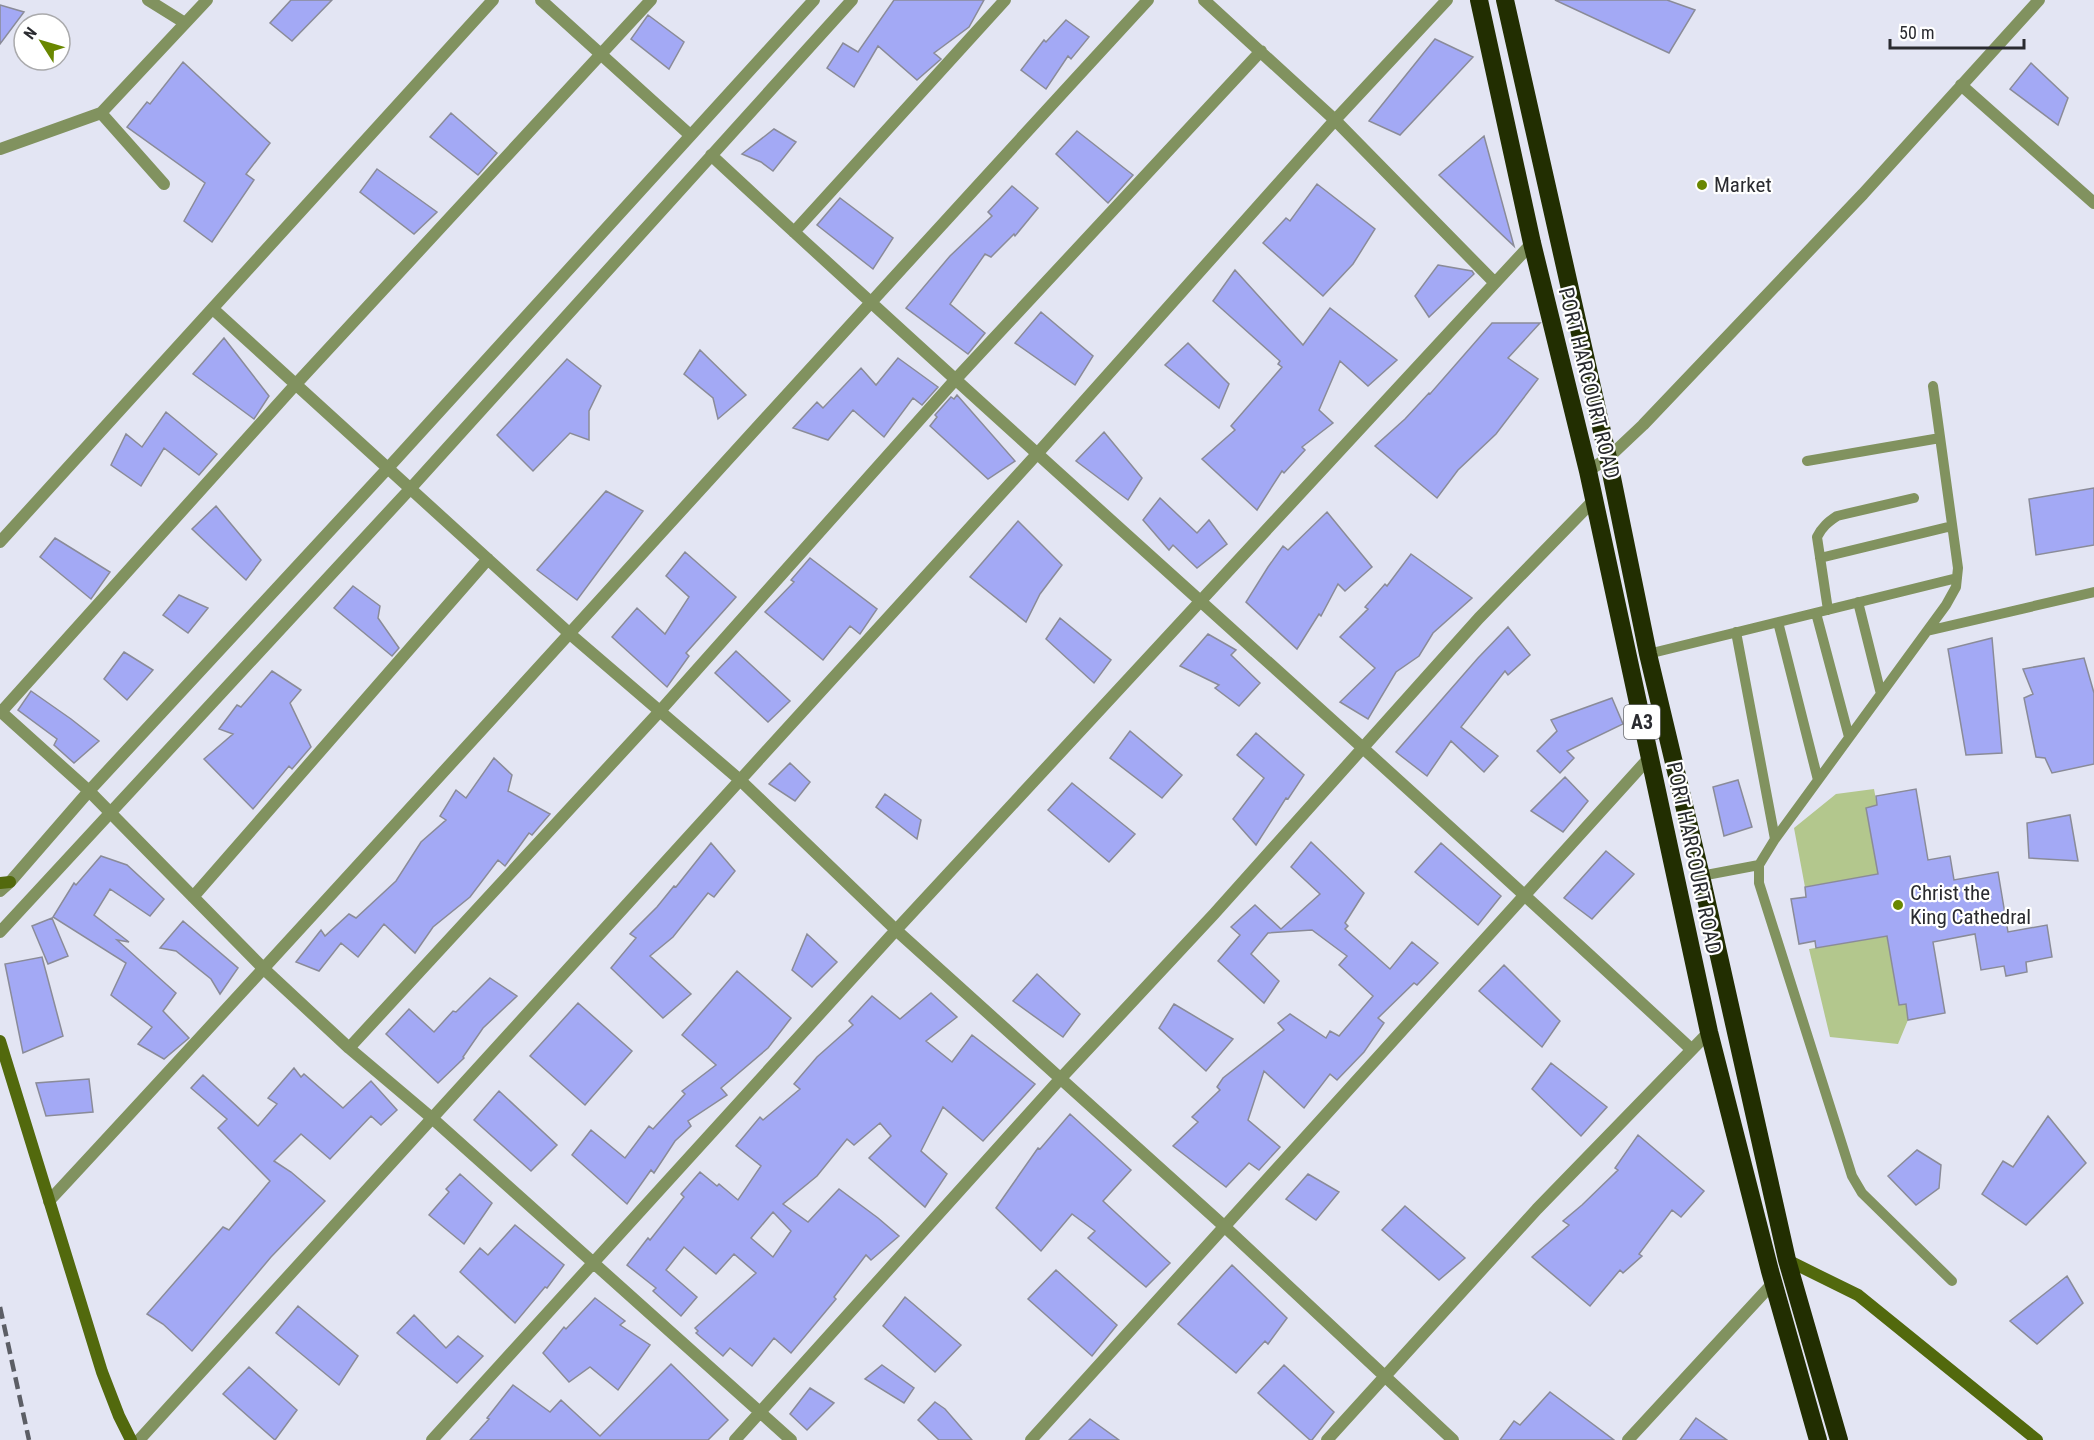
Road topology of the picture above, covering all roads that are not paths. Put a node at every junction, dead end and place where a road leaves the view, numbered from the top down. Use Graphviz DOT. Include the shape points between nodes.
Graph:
graph roads {
  1 [pos="148,0"];
  2 [pos="207,0"];
  3 [pos="493,0"];
  4 [pos="541,0"];
  5 [pos="651,0"];
  6 [pos="814,0"];
  7 [pos="852,0"];
  8 [pos="1005,0"];
  9 [pos="1148,0"];
  10 [pos="1204,0"];
  11 [pos="1447,0"];
  12 [pos="1479,0"];
  13 [pos="1505,0"];
  14 [pos="2039,0"];
  15 [pos="185,23"];
  16 [pos="1261,51"];
  17 [pos="600,54"];
  18 [pos="1961,85"];
  19 [pos="101,114"];
  20 [pos="1335,120"];
  21 [pos="690,135"];
  22 [pos="0,149"];
  23 [pos="711,155"];
  24 [pos="165,183"];
  25 [pos="2094,203"];
  26 [pos="794,232"];
  27 [pos="1532,243"];
  28 [pos="1496,283"];
  29 [pos="869,302"];
  30 [pos="213,309"];
  31 [pos="955,380"];
  32 [pos="296,384"];
  33 [pos="1933,386"];
  34 [pos="1940,438"];
  35 [pos="1037,454"];
  36 [pos="1608,458"];
  37 [pos="1807,461"];
  38 [pos="388,468"];
  39 [pos="1588,471"];
  40 [pos="410,489"];
  41 [pos="1914,498"];
  42 [pos="1594,500"];
  43 [pos="1952,525"];
  44 [pos="0,542"];
  45 [pos="1820,558"];
  46 [pos="488,559"];
  47 [pos="1957,579"];
  48 [pos="2094,592"];
  49 [pos="1200,600"];
  50 [pos="1858,602"];
  51 [pos="1828,610"];
  52 [pos="1816,613"];
  53 [pos="1778,622"];
  54 [pos="1927,631"];
  55 [pos="1736,632"];
  56 [pos="570,634"];
  57 [pos="1648,654"];
  58 [pos="1881,694"];
  59 [pos="660,711"];
  60 [pos="0,712"];
  61 [pos="1849,737"];
  62 [pos="1364,747"];
  63 [pos="1649,758"];
  64 [pos="740,780"];
  65 [pos="1818,780"];
  66 [pos="89,791"];
  67 [pos="110,813"];
  68 [pos="1775,839"];
  69 [pos="1759,865"];
  70 [pos="1701,876"];
  71 [pos="5,883"];
  72 [pos="1676,883"];
  73 [pos="0,891"];
  74 [pos="1525,894"];
  75 [pos="193,897"];
  76 [pos="896,930"];
  77 [pos="0,932"];
  78 [pos="264,969"];
  79 [pos="1709,1032"];
  80 [pos="0,1041"];
  81 [pos="349,1048"];
  82 [pos="1691,1049"];
  83 [pos="1061,1078"];
  84 [pos="434,1119"];
  85 [pos="49,1201"];
  86 [pos="1225,1227"];
  87 [pos="1787,1260"];
  88 [pos="594,1263"];
  89 [pos="1952,1281"];
  90 [pos="1773,1283"];
  91 [pos="1385,1376"];
  92 [pos="761,1411"];
  93 [pos="131,1440"];
  94 [pos="139,1440"];
  95 [pos="432,1440"];
  96 [pos="735,1440"];
  97 [pos="791,1440"];
  98 [pos="1031,1440"];
  99 [pos="1327,1440"];
  100 [pos="1453,1440"];
  101 [pos="1628,1440"];
  102 [pos="1818,1440"];
  103 [pos="1839,1440"];
  104 [pos="2037,1440"];
  1 -- 15 [label="street"];
  2 -- 15 [label="street"];
  3 -- 30 [label="street"];
  4 -- 17 [label="street"];
  5 -- 17 [label="street"];
  6 -- 21 [label="street"];
  7 -- 23 [label="street"];
  8 -- 26 [label="street"];
  9 -- 29 [label="street"];
  10 -- 16 [label="street"];
  11 -- 20 [label="street"];
  12 -- 27 [label="highway, PORT HARCOURT ROAD / A3"];
  13 -- 36 [label="highway, PORT HARCOURT ROAD / A3"];
  14 -- 18 [label="street"];
  15 -- 19 [label="street"];
  16 -- 20 [label="street"];
  16 -- 31 [label="street"];
  17 -- 21 [label="street"];
  17 -- 32 [label="street"];
  18 -- 25 [label="street"];
  18 -- 36 [label="street" via="1863,194"];
  19 -- 22 [label="street"];
  19 -- 24 [label="street"];
  20 -- 28 [label="street"];
  20 -- 35 [label="street"];
  21 -- 38 [label="street"];
  23 -- 26 [label="street"];
  23 -- 40 [label="street"];
  26 -- 29 [label="street"];
  27 -- 28 [label="street"];
  27 -- 39 [label="highway, PORT HARCOURT ROAD / A3"];
  28 -- 49 [label="street"];
  29 -- 31 [label="street"];
  29 -- 56 [label="street"];
  30 -- 32 [label="street"];
  30 -- 44 [label="street"];
  31 -- 35 [label="street"];
  31 -- 59 [label="street"];
  32 -- 38 [label="street"];
  32 -- 60 [label="street"];
  33 -- 34 [label="lane"];
  34 -- 37 [label="lane"];
  34 -- 43 [label="lane"];
  35 -- 49 [label="street"];
  35 -- 64 [label="street"];
  36 -- 39 [label="street"];
  36 -- 57 [label="highway, PORT HARCOURT ROAD / A3"];
  38 -- 40 [label="street"];
  38 -- 66 [label="street"];
  39 -- 42 [label="highway, PORT HARCOURT ROAD / A3"];
  40 -- 46 [label="street"];
  40 -- 67 [label="street"];
  41 -- 45 [label="lane" via="1837,516 1827,522 1817,537"];
  42 -- 62 [label="street" via="1479,618"];
  42 -- 63 [label="highway, PORT HARCOURT ROAD / A3"];
  43 -- 45 [label="lane"];
  43 -- 47 [label="lane"];
  45 -- 51 [label="lane"];
  46 -- 56 [label="street"];
  46 -- 75 [label="street"];
  47 -- 50 [label="lane"];
  47 -- 54 [label="lane" via="1946,605"];
  48 -- 54 [label="lane"];
  49 -- 62 [label="street"];
  49 -- 76 [label="street"];
  50 -- 51 [label="lane"];
  50 -- 58 [label="lane"];
  51 -- 52 [label="lane"];
  52 -- 53 [label="lane"];
  52 -- 61 [label="lane"];
  53 -- 55 [label="lane"];
  53 -- 65 [label="lane"];
  54 -- 58 [label="lane"];
  55 -- 57 [label="lane"];
  55 -- 68 [label="lane"];
  56 -- 59 [label="street"];
  56 -- 78 [label="street"];
  57 -- 70 [label="highway, PORT HARCOURT ROAD / A3"];
  58 -- 61 [label="lane"];
  59 -- 64 [label="street"];
  59 -- 81 [label="street"];
  60 -- 66 [label="street"];
  61 -- 65 [label="lane"];
  62 -- 74 [label="street"];
  62 -- 83 [label="street"];
  63 -- 72 [label="highway, PORT HARCOURT ROAD / A3"];
  63 -- 74 [label="street"];
  64 -- 76 [label="street"];
  64 -- 84 [label="street"];
  65 -- 68 [label="lane"];
  66 -- 67 [label="street"];
  66 -- 71 [label="street"];
  67 -- 75 [label="street"];
  67 -- 77 [label="street"];
  68 -- 69 [label="lane"];
  69 -- 70 [label="lane"];
  69 -- 89 [label="lane" via="1759,883 1852,1176 1862,1193"];
  70 -- 72 [label="highway"];
  70 -- 87 [label="highway, PORT HARCOURT ROAD / A3"];
  71 -- 73 [label="street"];
  72 -- 79 [label="highway, PORT HARCOURT ROAD / A3"];
  74 -- 82 [label="street"];
  74 -- 86 [label="street"];
  75 -- 78 [label="street"];
  76 -- 83 [label="street"];
  76 -- 88 [label="street"];
  78 -- 81 [label="street"];
  78 -- 85 [label="street"];
  79 -- 82 [label="street"];
  79 -- 90 [label="highway, PORT HARCOURT ROAD / A3"];
  80 -- 85 [label="street"];
  81 -- 84 [label="street"];
  82 -- 91 [label="street" via="1537,1209"];
  83 -- 86 [label="street"];
  83 -- 92 [label="street"];
  84 -- 88 [label="street"];
  84 -- 94 [label="street"];
  85 -- 93 [label="street" via="102,1372"];
  86 -- 91 [label="street"];
  86 -- 98 [label="street"];
  87 -- 103 [label="highway, PORT HARCOURT ROAD / A3"];
  87 -- 104 [label="street" via="1858,1295"];
  88 -- 92 [label="street"];
  88 -- 95 [label="street"];
  90 -- 101 [label="street"];
  90 -- 102 [label="highway, PORT HARCOURT ROAD / A3"];
  91 -- 99 [label="street"];
  91 -- 100 [label="street"];
  92 -- 96 [label="street"];
  92 -- 97 [label="street"];
}
